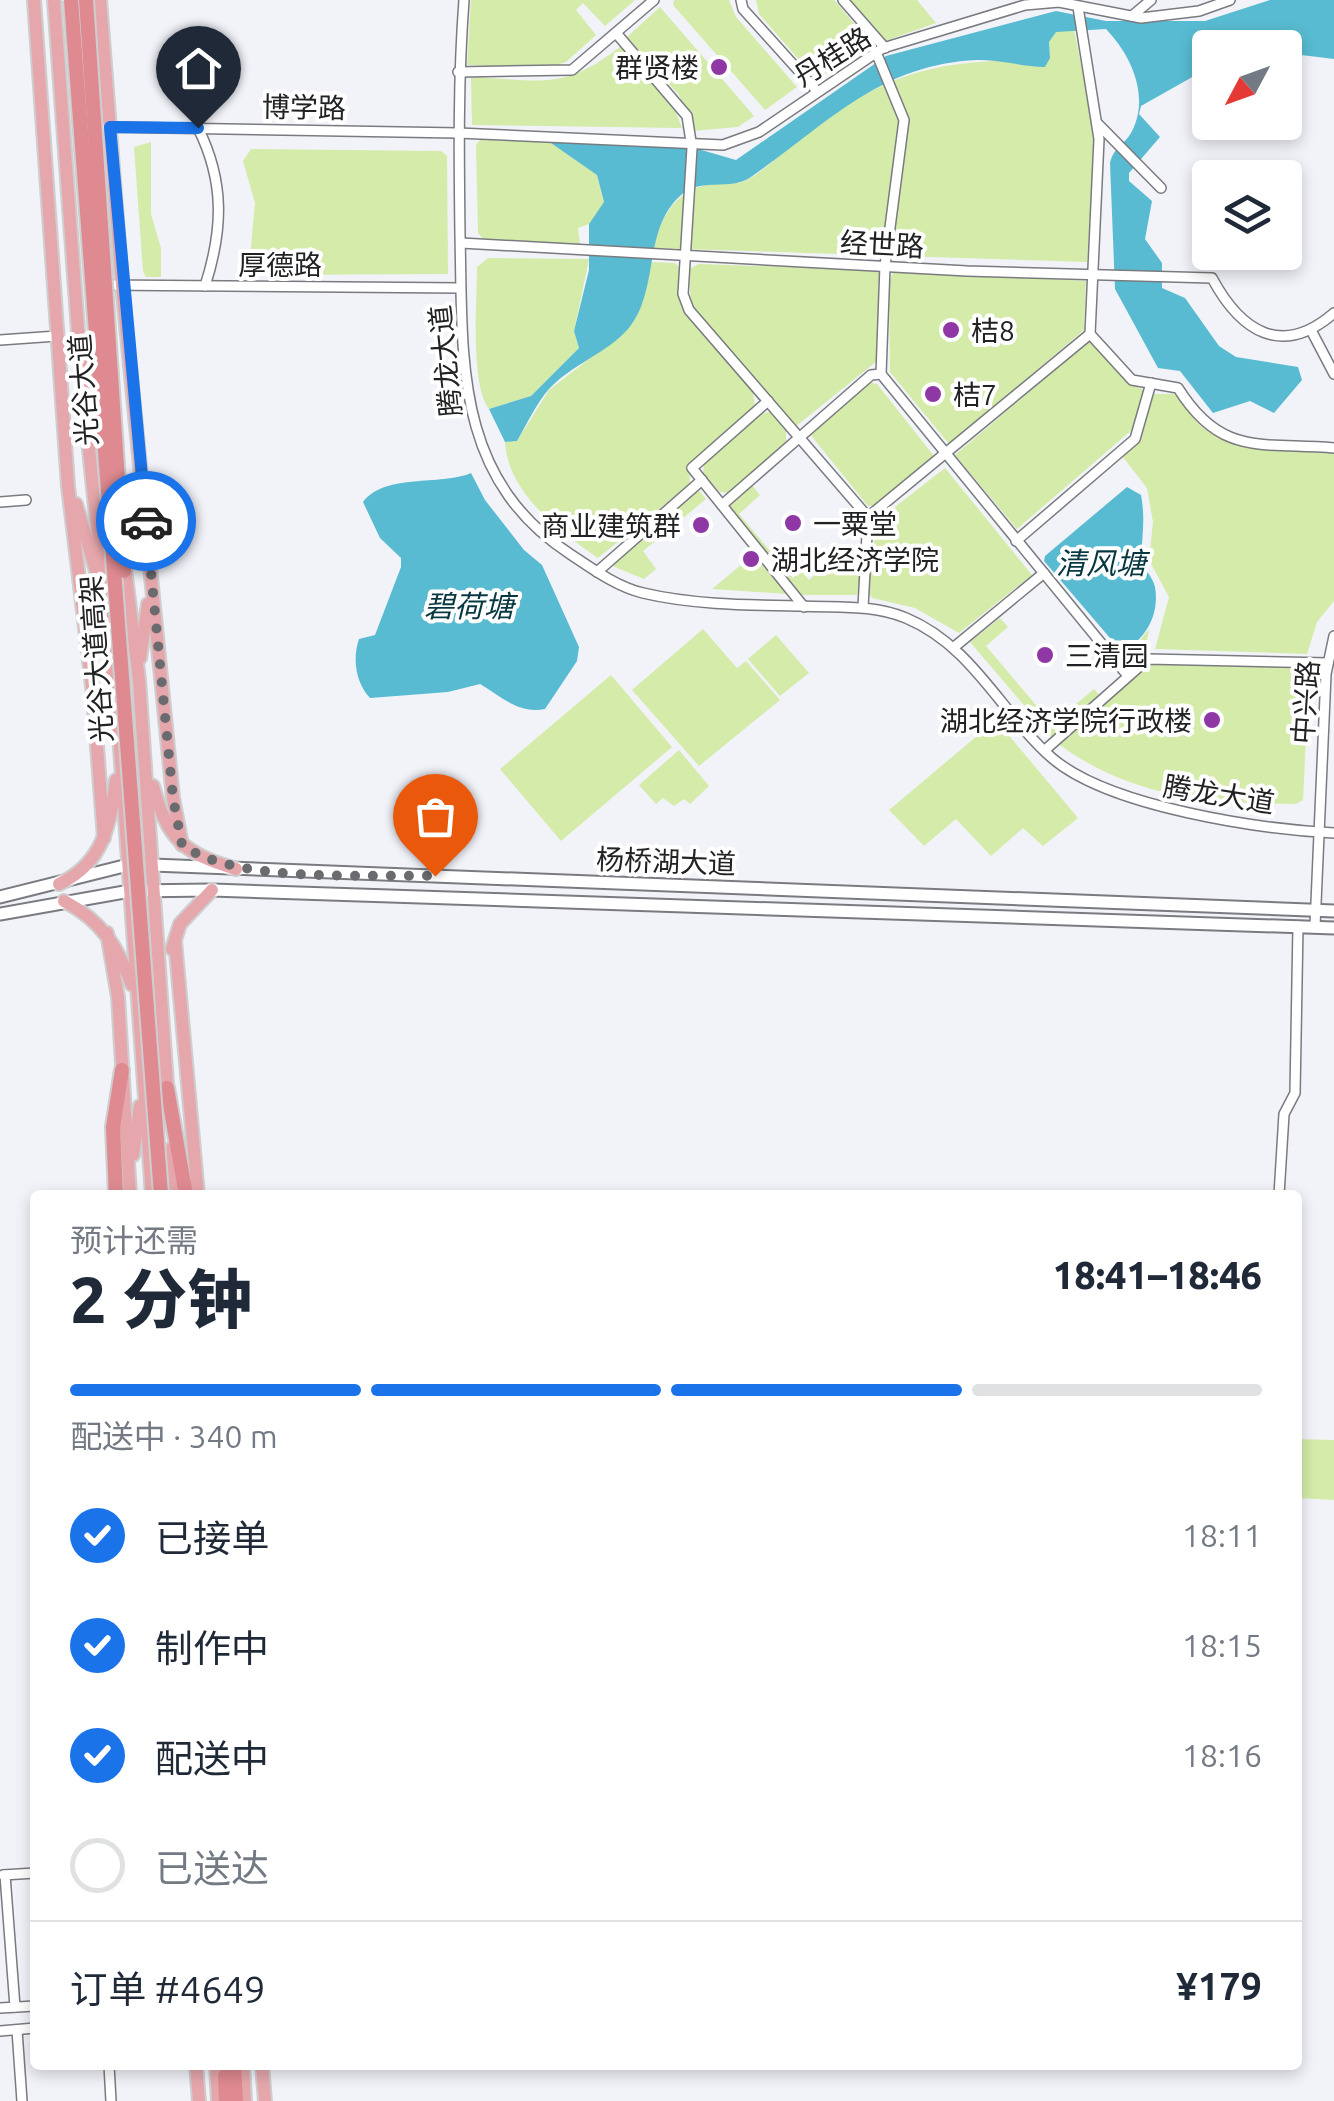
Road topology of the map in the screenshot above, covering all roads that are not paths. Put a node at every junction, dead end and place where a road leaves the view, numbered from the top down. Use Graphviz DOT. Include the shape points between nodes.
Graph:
graph roads {
  1 [pos="34,0"];
  2 [pos="54,0"];
  3 [pos="71,0"];
  4 [pos="83,0"];
  5 [pos="100,0"];
  6 [pos="464,0"];
  7 [pos="654,0"];
  8 [pos="741,0"];
  9 [pos="844,0"];
  10 [pos="1152,0"];
  11 [pos="1230,0"];
  12 [pos="1078,8"];
  13 [pos="1132,16"];
  14 [pos="616,33"];
  15 [pos="880,52"];
  16 [pos="458,72"];
  17 [pos="817,91"];
  18 [pos="1098,124"];
  19 [pos="90,126"];
  20 [pos="110,127"];
  21 [pos="198,128"];
  22 [pos="458,133"];
  23 [pos="692,145"];
  24 [pos="1161,188"];
  25 [pos="460,243"];
  26 [pos="684,256"];
  27 [pos="885,266"];
  28 [pos="1093,275"];
  29 [pos="100,284"];
  30 [pos="122,285"];
  31 [pos="205,286"];
  32 [pos="460,288"];
  33 [pos="1334,313"];
  34 [pos="1312,332"];
  35 [pos="1090,334"];
  36 [pos="57,336"];
  37 [pos="0,340"];
  38 [pos="881,374"];
  39 [pos="1334,374"];
  40 [pos="1151,383"];
  41 [pos="768,400"];
  42 [pos="800,438"];
  43 [pos="1334,448"];
  44 [pos="945,454"];
  45 [pos="67,473"];
  46 [pos="702,480"];
  47 [pos="26,500"];
  48 [pos="0,502"];
  49 [pos="722,505"];
  50 [pos="868,517"];
  51 [pos="1016,541"];
  52 [pos="597,572"];
  53 [pos="1044,574"];
  54 [pos="151,578"];
  55 [pos="105,602"];
  56 [pos="804,606"];
  57 [pos="863,607"];
  58 [pos="1334,636"];
  59 [pos="953,648"];
  60 [pos="1328,663"];
  61 [pos="138,671"];
  62 [pos="1128,676"];
  63 [pos="120,748"];
  64 [pos="1045,750"];
  65 [pos="144,752"];
  66 [pos="1322,832"];
  67 [pos="1334,833"];
  68 [pos="104,838"];
  69 [pos="182,845"];
  70 [pos="128,865"];
  71 [pos="152,865"];
  72 [pos="236,869"];
  73 [pos="59,884"];
  74 [pos="156,890"];
  75 [pos="212,890"];
  76 [pos="130,891"];
  77 [pos="0,897"];
  78 [pos="64,900"];
  79 [pos="1316,910"];
  80 [pos="1334,911"];
  81 [pos="0,914"];
  82 [pos="1298,926"];
  83 [pos="1315,926"];
  84 [pos="1334,928"];
  85 [pos="107,932"];
  86 [pos="175,941"];
  87 [pos="138,1000"];
  88 [pos="161,1015"];
  89 [pos="122,1070"];
  90 [pos="143,1078"];
  91 [pos="168,1088"];
  92 [pos="116,1190"];
  93 [pos="130,1190"];
  94 [pos="152,1190"];
  95 [pos="162,1190"];
  96 [pos="173,1190"];
  97 [pos="173,1190"];
  98 [pos="185,1190"];
  99 [pos="198,1190"];
  100 [pos="1279,1190"];
  101 [pos="30,1873"];
  102 [pos="3,1876"];
  103 [pos="30,2006"];
  104 [pos="0,2008"];
  105 [pos="15,2008"];
  106 [pos="30,2029"];
  107 [pos="17,2030"];
  108 [pos="0,2031"];
  109 [pos="109,2070"];
  110 [pos="196,2070"];
  111 [pos="216,2070"];
  112 [pos="224,2070"];
  113 [pos="234,2070"];
  114 [pos="242,2070"];
  115 [pos="262,2070"];
  116 [pos="22,2101"];
  117 [pos="111,2101"];
  118 [pos="199,2101"];
  119 [pos="218,2101"];
  120 [pos="226,2101"];
  121 [pos="236,2101"];
  122 [pos="245,2101"];
  123 [pos="265,2101"];
  1 -- 36 [label="main road"];
  2 -- 55 [label="main road, 光谷大道"];
  3 -- 95 [label="highway, 光谷大道高架, bridge"];
  4 -- 19 [label="main road, 光谷大道"];
  4 -- 96 [label="highway, 光谷大道高架, bridge"];
  5 -- 20 [label="main road"];
  6 -- 16 [label="street, 腾龙大道"];
  7 -- 14 [label="street"];
  8 -- 17 [label="street"];
  9 -- 15 [label="street"];
  10 -- 13 [label="street"];
  11 -- 13 [label="street, 丹桂路" via="1199,12"];
  12 -- 13 [label="street, 丹桂路"];
  12 -- 15 [label="street, 丹桂路" via="1026,5"];
  12 -- 18 [label="street"];
  14 -- 16 [label="street" via="572,70 556,74"];
  14 -- 23 [label="street" via="680,104"];
  15 -- 17 [label="street, 丹桂路"];
  15 -- 27 [label="street" via="904,120"];
  16 -- 22 [label="street, 腾龙大道"];
  17 -- 23 [label="street, 丹桂路" via="759,132"];
  18 -- 24 [label="street"];
  18 -- 28 [label="street"];
  19 -- 20 [label="street, 博学路"];
  19 -- 29 [label="main road, 光谷大道"];
  20 -- 21 [label="street, 博学路"];
  20 -- 30 [label="main road"];
  21 -- 22 [label="street, 博学路"];
  21 -- 31 [label="street" via="221,207"];
  22 -- 23 [label="street, 丹桂路"];
  22 -- 25 [label="street, 腾龙大道"];
  23 -- 26 [label="street"];
  25 -- 26 [label="street, 经世路"];
  25 -- 32 [label="street, 腾龙大道"];
  26 -- 27 [label="street, 经世路"];
  26 -- 41 [label="street" via="689,310"];
  27 -- 28 [label="street, 经世路"];
  27 -- 38 [label="street"];
  28 -- 34 [label="street, 经世路" via="1212,278 1237,318 1262,333"];
  28 -- 35 [label="street"];
  29 -- 30 [label="street, 厚德路"];
  29 -- 61 [label="main road, 光谷大道" via="114,479"];
  30 -- 31 [label="street, 厚德路"];
  30 -- 54 [label="main road"];
  31 -- 32 [label="street, 厚德路"];
  32 -- 52 [label="street, 腾龙大道" via="463,371 476,434 492,469 530,524"];
  33 -- 34 [label="street"];
  34 -- 39 [label="street"];
  35 -- 40 [label="street" via="1132,380"];
  35 -- 44 [label="street"];
  36 -- 37 [label="street"];
  36 -- 45 [label="main road"];
  38 -- 42 [label="street" via="871,375"];
  38 -- 44 [label="street"];
  40 -- 43 [label="street" via="1178,388 1197,418 1226,439"];
  40 -- 51 [label="street" via="1136,439"];
  41 -- 42 [label="street"];
  41 -- 46 [label="street" via="692,468"];
  42 -- 49 [label="street"];
  42 -- 50 [label="street"];
  44 -- 50 [label="street"];
  44 -- 51 [label="street"];
  45 -- 55 [label="main road"];
  45 -- 68 [label="main road"];
  46 -- 49 [label="street"];
  46 -- 52 [label="street"];
  47 -- 48 [label="street"];
  49 -- 56 [label="street"];
  50 -- 57 [label="street"];
  51 -- 53 [label="street"];
  52 -- 56 [label="street, 腾龙大道" via="638,592 682,600"];
  53 -- 59 [label="street"];
  53 -- 62 [label="street"];
  54 -- 61 [label="main road"];
  54 -- 69 [label="main road"];
  55 -- 63 [label="main road, 光谷大道"];
  56 -- 57 [label="street, 腾龙大道"];
  57 -- 59 [label="street, 腾龙大道" via="906,618"];
  58 -- 60 [label="street, 中兴路"];
  59 -- 64 [label="street, 腾龙大道"];
  60 -- 62 [label="street" via="1148,660"];
  60 -- 66 [label="street, 中兴路"];
  61 -- 65 [label="main road, 光谷大道"];
  62 -- 64 [label="street"];
  63 -- 68 [label="main road"];
  63 -- 70 [label="main road, 光谷大道"];
  64 -- 66 [label="street, 腾龙大道" via="1142,805"];
  65 -- 69 [label="main road" via="163,822"];
  65 -- 71 [label="main road, 光谷大道"];
  66 -- 67 [label="street, 腾龙大道"];
  66 -- 79 [label="street, 中兴路"];
  68 -- 73 [label="main road" via="80,874"];
  69 -- 72 [label="main road"];
  70 -- 71 [label="main road, 杨桥湖大道"];
  70 -- 73 [label="main road, 杨桥湖大道"];
  70 -- 76 [label="main road, 光谷大道"];
  71 -- 72 [label="main road, 杨桥湖大道"];
  71 -- 74 [label="main road, 光谷大道"];
  72 -- 79 [label="main road, 杨桥湖大道"];
  73 -- 77 [label="main road, 杨桥湖大道"];
  74 -- 75 [label="main road, 杨桥湖大道"];
  74 -- 76 [label="main road, 杨桥湖大道"];
  74 -- 88 [label="main road, 光谷大道"];
  75 -- 82 [label="main road, 杨桥湖大道"];
  75 -- 86 [label="main road" via="180,924"];
  76 -- 78 [label="main road, 杨桥湖大道"];
  76 -- 87 [label="main road, 光谷大道"];
  78 -- 81 [label="main road, 杨桥湖大道"];
  78 -- 85 [label="main road"];
  79 -- 80 [label="main road, 杨桥湖大道"];
  79 -- 83 [label="street, 中兴路"];
  82 -- 83 [label="main road, 杨桥湖大道"];
  82 -- 100 [label="street" via="1295,1093 1284,1114"];
  83 -- 84 [label="main road, 杨桥湖大道"];
  85 -- 87 [label="main road"];
  85 -- 89 [label="main road"];
  86 -- 88 [label="main road"];
  86 -- 99 [label="main road"];
  87 -- 90 [label="main road, 光谷大道"];
  88 -- 91 [label="main road, 光谷大道"];
  89 -- 92 [label="highway" via="113,1127"];
  89 -- 93 [label="main road"];
  90 -- 93 [label="main road"];
  90 -- 94 [label="main road, 光谷大道"];
  91 -- 97 [label="main road, 光谷大道"];
  91 -- 98 [label="highway"];
  101 -- 102 [label="street"];
  102 -- 105 [label="street"];
  103 -- 105 [label="street"];
  104 -- 105 [label="street"];
  106 -- 107 [label="street"];
  107 -- 108 [label="street"];
  107 -- 116 [label="street"];
  109 -- 117 [label="street"];
  110 -- 118 [label="main road"];
  111 -- 119 [label="main road"];
  112 -- 120 [label="highway"];
  113 -- 121 [label="highway"];
  114 -- 122 [label="main road"];
  115 -- 123 [label="main road"];
}
